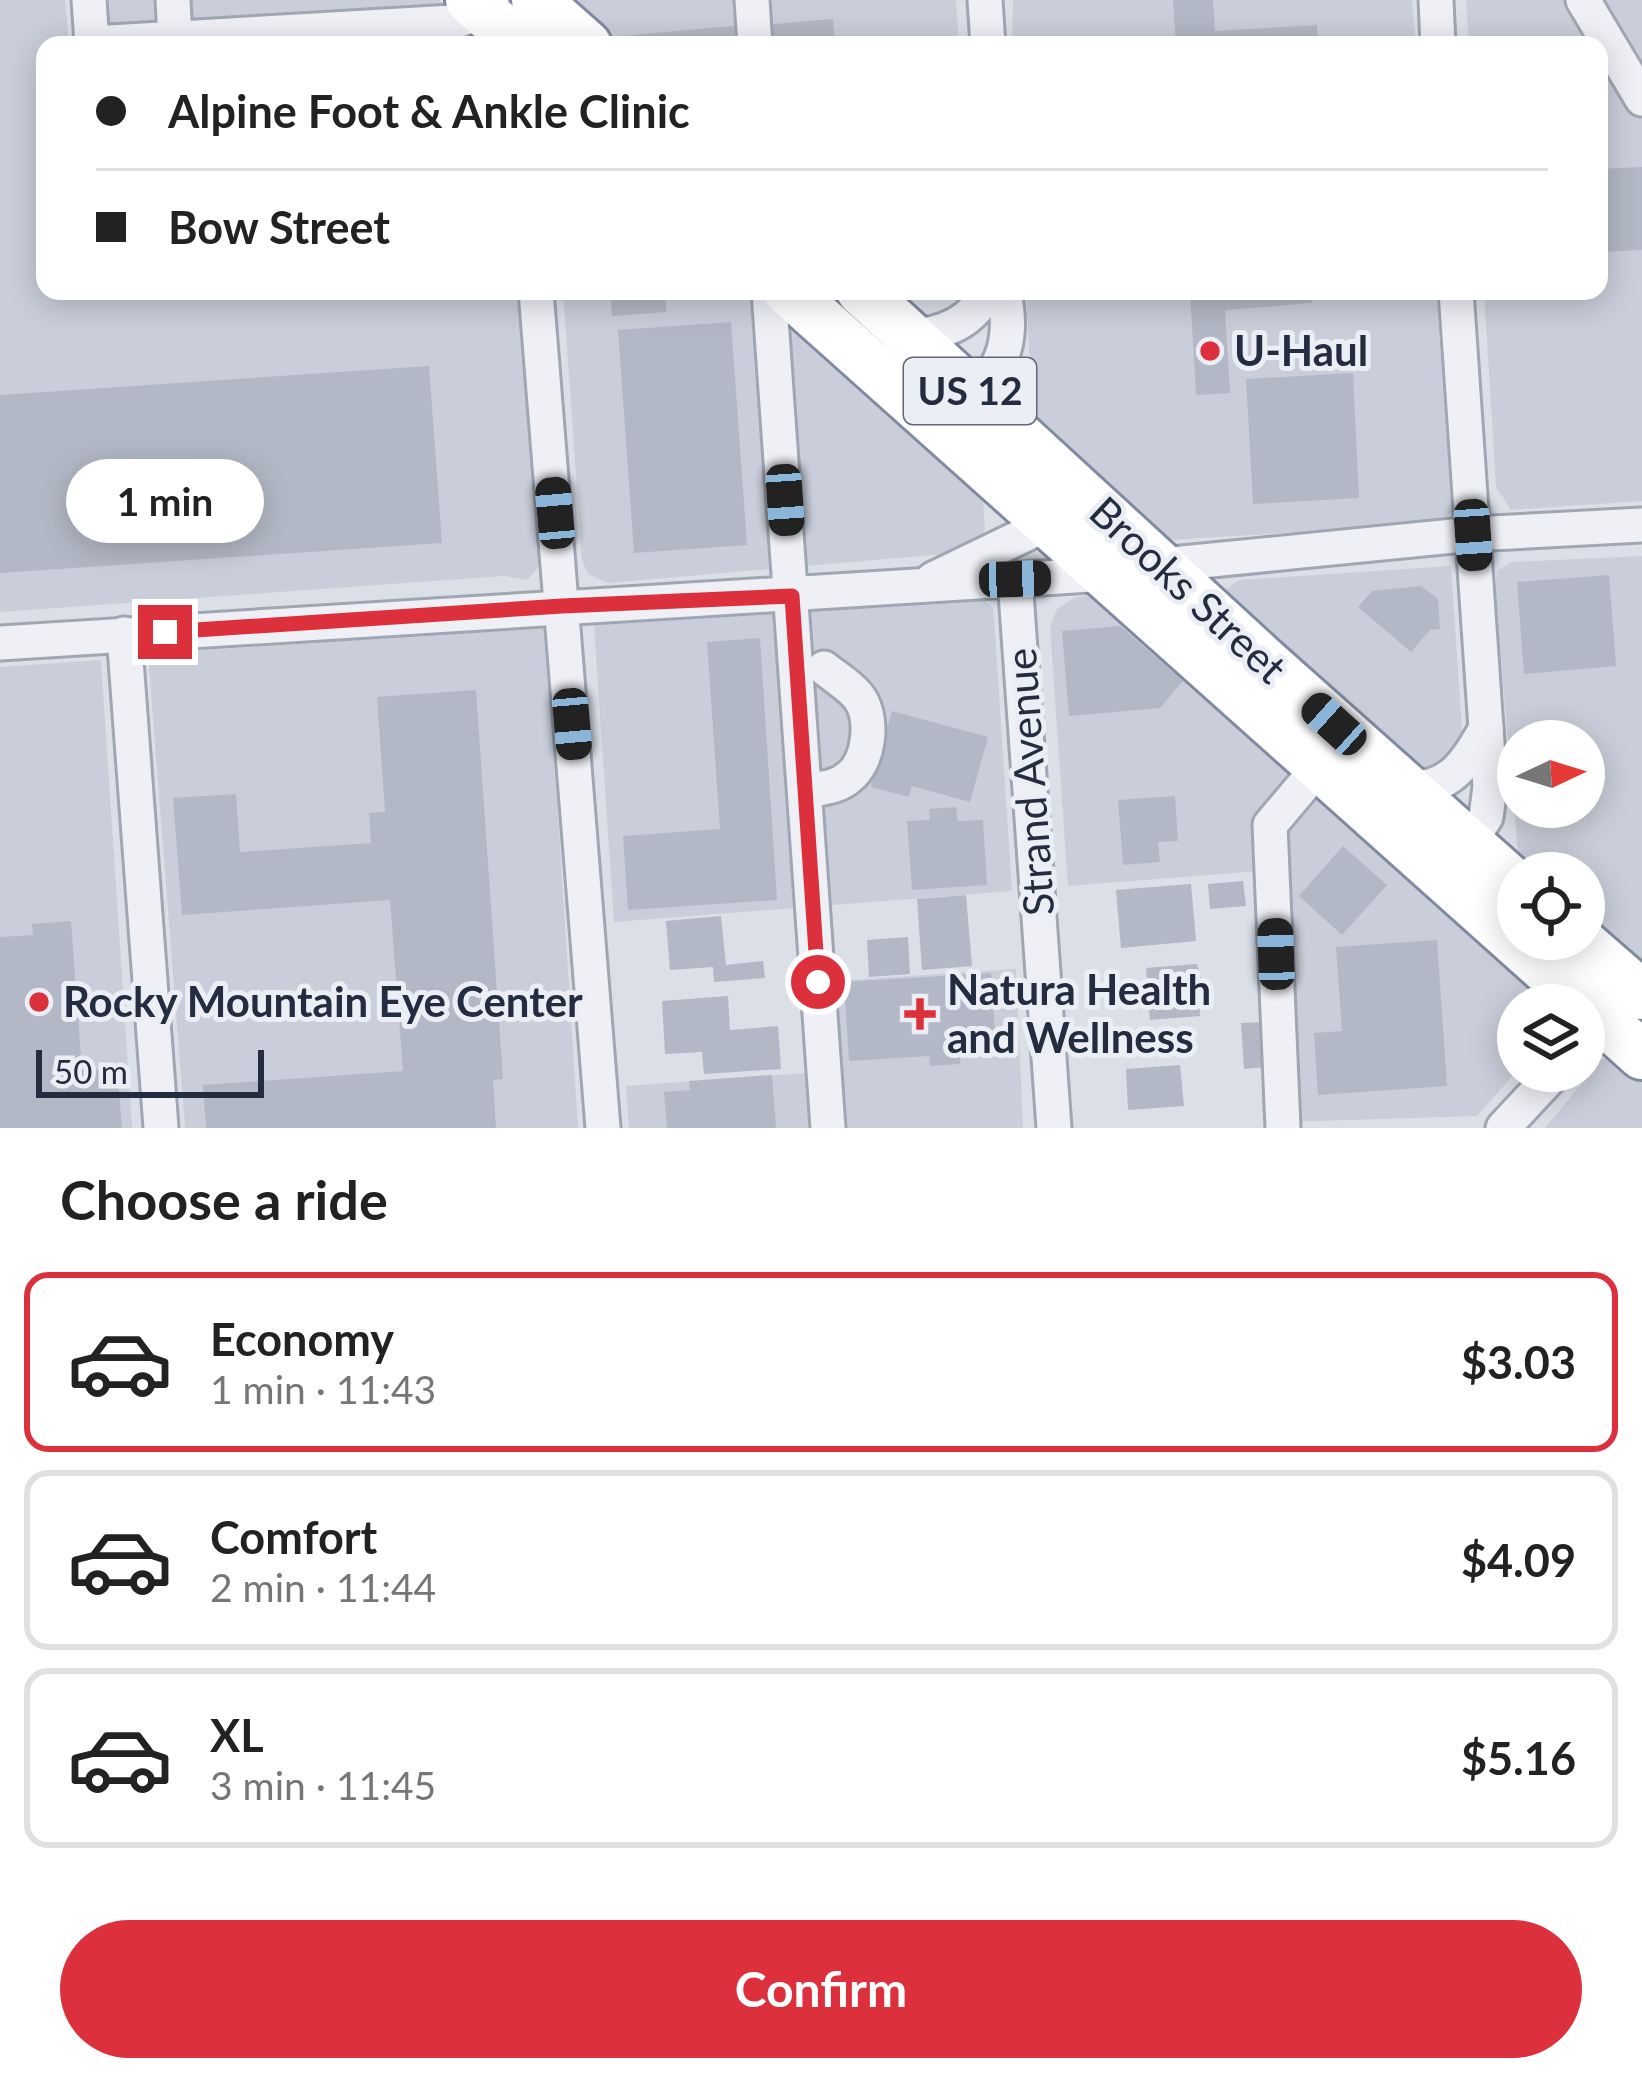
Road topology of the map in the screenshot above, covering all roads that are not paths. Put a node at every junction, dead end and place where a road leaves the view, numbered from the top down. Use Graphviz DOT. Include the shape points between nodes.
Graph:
graph roads {
  1 [pos="89,0"];
  2 [pos="173,0"];
  3 [pos="536,0"];
  4 [pos="752,0"];
  5 [pos="986,0"];
  6 [pos="1436,0"];
  7 [pos="1583,0"];
  8 [pos="482,4"];
  9 [pos="92,36"];
  10 [pos="175,36"];
  11 [pos="210,36"];
  12 [pos="512,36"];
  13 [pos="574,36"];
  14 [pos="754,36"];
  15 [pos="988,36"];
  16 [pos="1438,36"];
  17 [pos="1604,36"];
  18 [pos="1608,42"];
  19 [pos="1642,99"];
  20 [pos="537,300"];
  21 [pos="770,300"];
  22 [pos="801,300"];
  23 [pos="871,300"];
  24 [pos="982,300"];
  25 [pos="1006,300"];
  26 [pos="1457,300"];
  27 [pos="910,336"];
  28 [pos="959,412"];
  29 [pos="1065,507"];
  30 [pos="1642,525"];
  31 [pos="1473,535"];
  32 [pos="1162,565"];
  33 [pos="1106,574"];
  34 [pos="1015,579"];
  35 [pos="915,587"];
  36 [pos="792,596"];
  37 [pos="562,606"];
  38 [pos="124,634"];
  39 [pos="0,643"];
  40 [pos="824,668"];
  41 [pos="1486,728"];
  42 [pos="1318,769"];
  43 [pos="1403,787"];
  44 [pos="805,791"];
  45 [pos="1457,862"];
  46 [pos="1497,878"];
  47 [pos="1589,960"];
  48 [pos="1615,1010"];
  49 [pos="1642,1055"];
  50 [pos="1539,1092"];
  51 [pos="1516,1121"];
  52 [pos="161,1128"];
  53 [pos="603,1128"];
  54 [pos="828,1128"];
  55 [pos="1054,1128"];
  56 [pos="1283,1128"];
  1 -- 9 [label="street"];
  2 -- 10 [label="street"];
  3 -- 13 [label="highway"];
  4 -- 14 [label="street"];
  5 -- 15 [label="street"];
  6 -- 16 [label="street"];
  7 -- 17 [label="street"];
  8 -- 11 [label="street" via="453,22"];
  8 -- 12 [label="highway"];
  18 -- 19 [label="street"];
  20 -- 37 [label="street"];
  21 -- 36 [label="street"];
  22 -- 28 [label="highway, Brooks Street / US 12"];
  23 -- 27 [label="highway, Brooks Street / US 12"];
  24 -- 27 [label="street" via="958,325"];
  25 -- 28 [label="street" via="997,372"];
  26 -- 31 [label="street"];
  27 -- 28 [label="highway, Brooks Street / US 12"];
  28 -- 29 [label="highway, Brooks Street / US 12"];
  29 -- 32 [label="highway, Brooks Street / US 12"];
  29 -- 33 [label="highway, Brooks Street / US 12"];
  29 -- 35 [label="street"];
  30 -- 31 [label="street"];
  31 -- 32 [label="street"];
  31 -- 41 [label="street"];
  32 -- 43 [label="highway, Brooks Street / US 12"];
  33 -- 34 [label="street"];
  33 -- 42 [label="highway, Brooks Street / US 12"];
  34 -- 35 [label="street"];
  34 -- 55 [label="street, Strand Avenue"];
  35 -- 36 [label="street"];
  36 -- 37 [label="street"];
  36 -- 44 [label="street"];
  37 -- 38 [label="street"];
  37 -- 53 [label="street"];
  38 -- 39 [label="street"];
  38 -- 52 [label="street"];
  40 -- 44 [label="street" via="860,699 869,725 854,775"];
  41 -- 43 [label="street" via="1457,774"];
  41 -- 45 [label="street" via="1489,807"];
  42 -- 45 [label="highway, Brooks Street / US 12"];
  42 -- 56 [label="street" via="1270,824"];
  43 -- 45 [label="highway, Brooks Street / US 12"];
  44 -- 54 [label="street"];
  45 -- 46 [label="highway, Brooks Street / US 12"];
  45 -- 48 [label="highway, Brooks Street / US 12"];
  47 -- 48 [label="highway, Brooks Street / US 12"];
  48 -- 49 [label="highway, Brooks Street / US 12"];
  50 -- 51 [label="street"];
}
